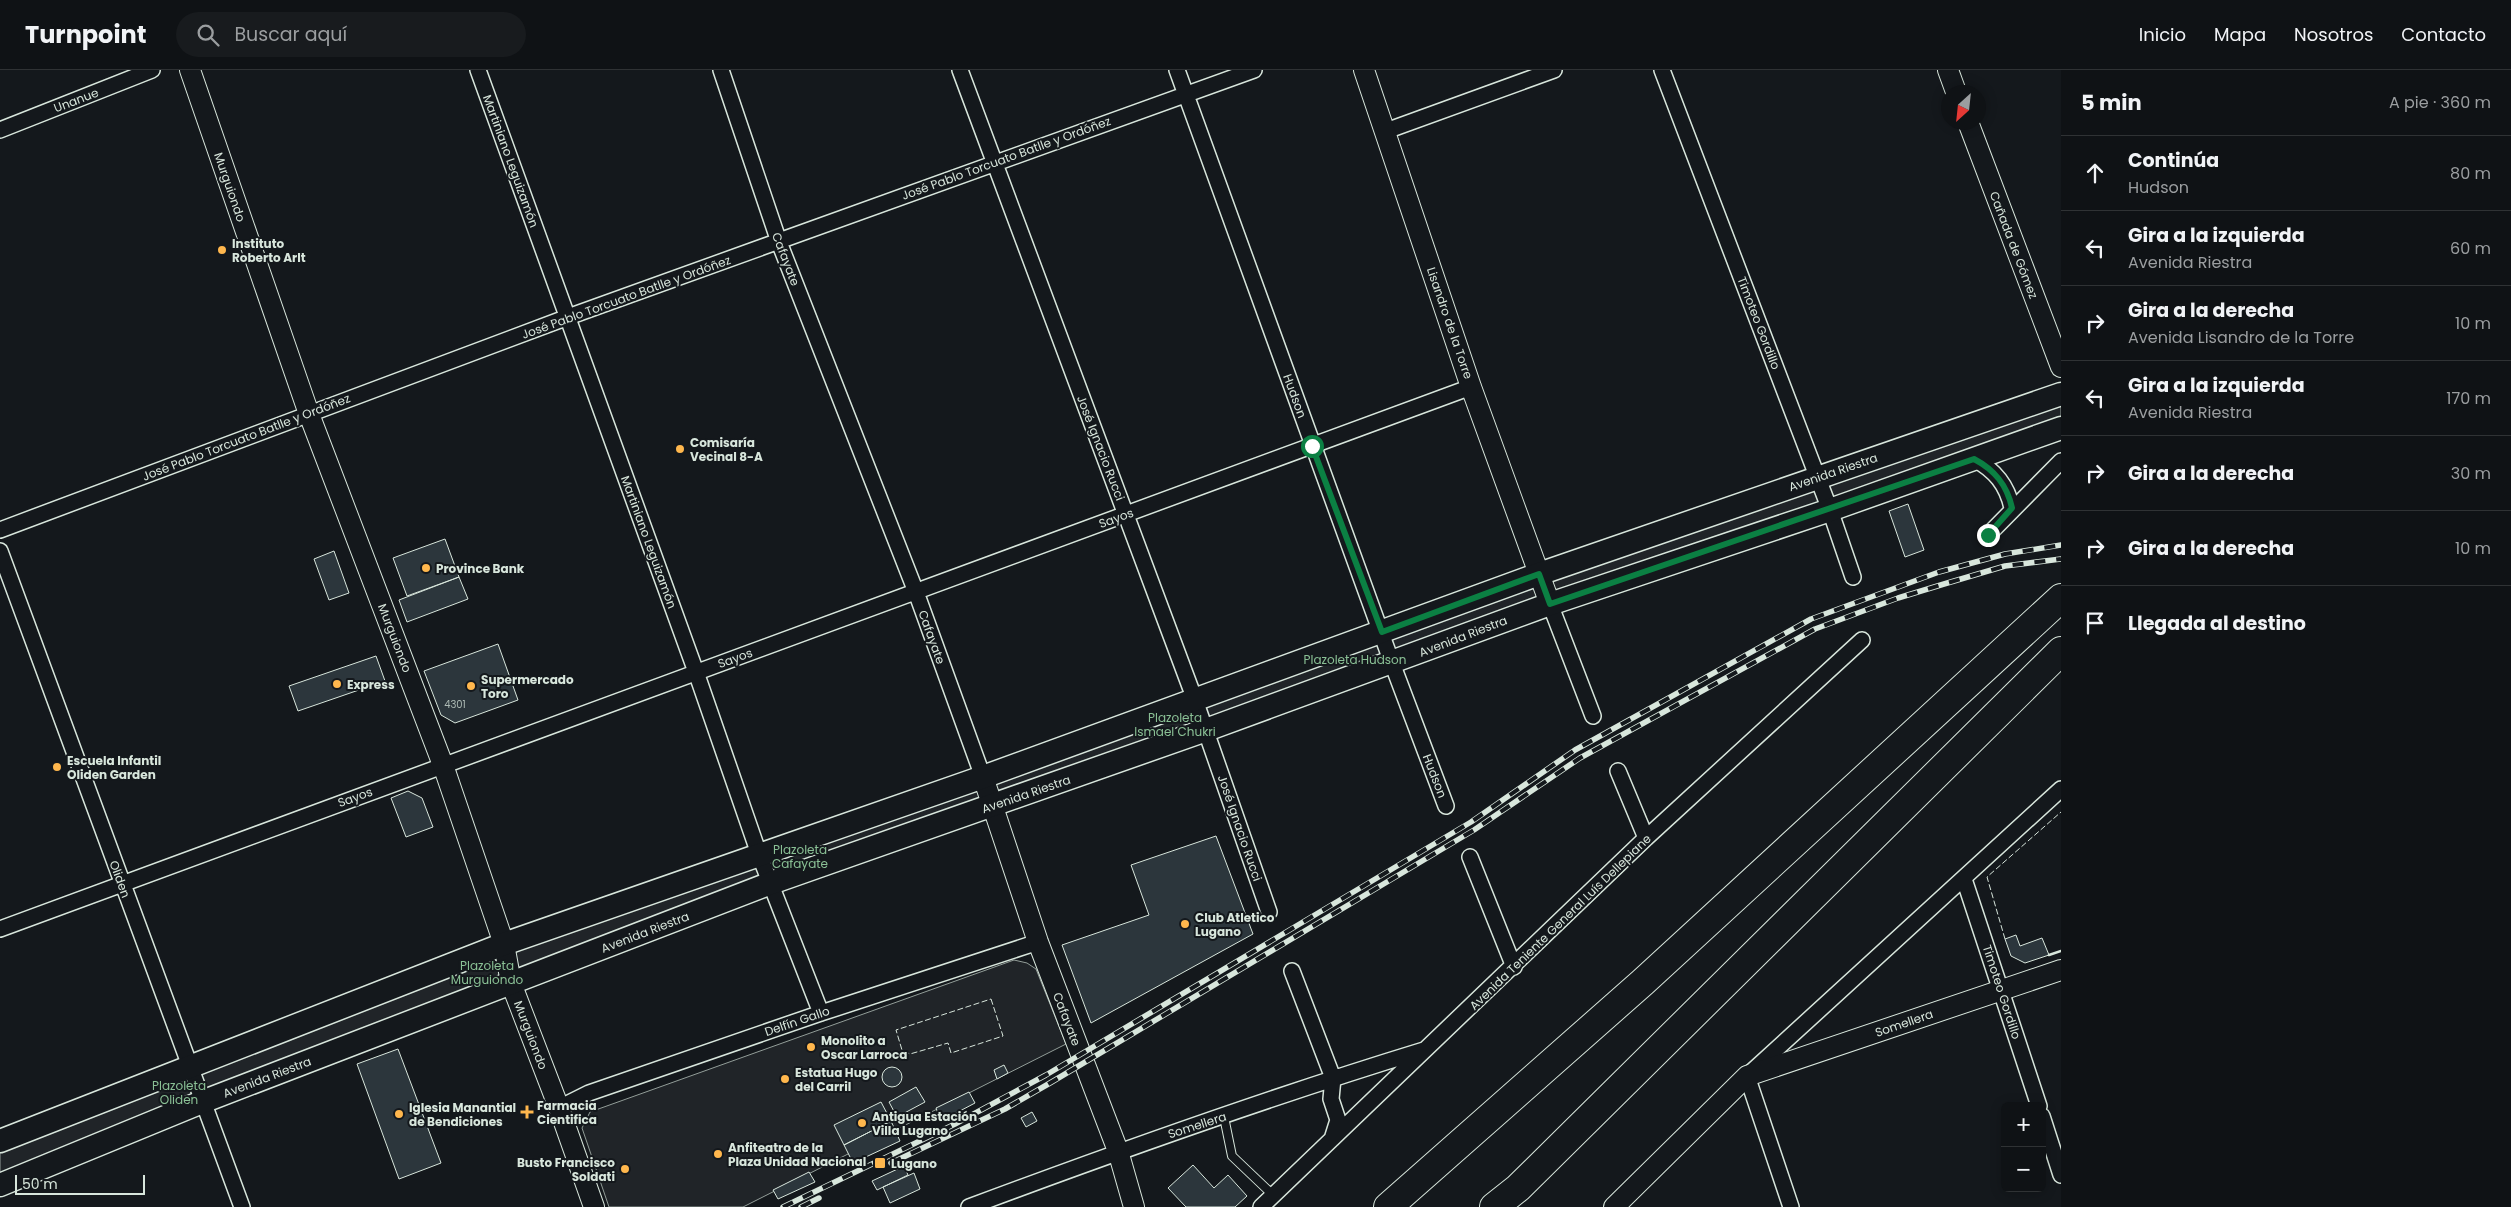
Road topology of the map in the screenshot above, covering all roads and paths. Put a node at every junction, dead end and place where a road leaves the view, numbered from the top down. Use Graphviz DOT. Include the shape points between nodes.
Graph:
graph roads {
  1 [pos="152,70"];
  2 [pos="190,70"];
  3 [pos="478,70"];
  4 [pos="721,70"];
  5 [pos="960,70"];
  6 [pos="1177,70"];
  7 [pos="1254,70"];
  8 [pos="1364,70"];
  9 [pos="1554,70"];
  10 [pos="1662,70"];
  11 [pos="1948,70"];
  12 [pos="1953,85"];
  13 [pos="1186,93"];
  14 [pos="0,130"];
  15 [pos="1971,130"];
  16 [pos="1386,132"];
  17 [pos="993,162"];
  18 [pos="779,242"];
  19 [pos="568,317"];
  20 [pos="2061,366"];
  21 [pos="1471,387"];
  22 [pos="2061,394"];
  23 [pos="309,414"];
  24 [pos="2061,428"];
  25 [pos="1312,446"];
  26 [pos="1974,459"];
  27 [pos="2061,461"];
  28 [pos="1817,477"];
  29 [pos="2012,508"];
  30 [pos="1830,510"];
  31 [pos="1126,514"];
  32 [pos="0,530"];
  33 [pos="1988,535"];
  34 [pos="0,551"];
  35 [pos="1539,574"];
  36 [pos="1852,577"];
  37 [pos="916,592"];
  38 [pos="2061,598"];
  39 [pos="1550,604"];
  40 [pos="1382,632"];
  41 [pos="1862,640"];
  42 [pos="2061,651"];
  43 [pos="1392,663"];
  44 [pos="696,672"];
  45 [pos="1195,700"];
  46 [pos="1593,716"];
  47 [pos="1206,730"];
  48 [pos="443,765"];
  49 [pos="1618,771"];
  50 [pos="983,776"];
  51 [pos="2061,789"];
  52 [pos="993,805"];
  53 [pos="1446,806"];
  54 [pos="1646,838"];
  55 [pos="759,854"];
  56 [pos="1470,856"];
  57 [pos="1964,879"];
  58 [pos="122,883"];
  59 [pos="771,883"];
  60 [pos="1269,912"];
  61 [pos="0,929"];
  62 [pos="1038,942"];
  63 [pos="504,944"];
  64 [pos="1514,967"];
  65 [pos="1292,970"];
  66 [pos="2061,970"];
  67 [pos="511,983"];
  68 [pos="2002,990"];
  69 [pos="821,1013"];
  70 [pos="1428,1049"];
  71 [pos="190,1068"];
  72 [pos="1747,1076"];
  73 [pos="1333,1078"];
  74 [pos="202,1102"];
  75 [pos="2038,1102"];
  76 [pos="559,1108"];
  77 [pos="1224,1117"];
  78 [pos="2046,1128"];
  79 [pos="1331,1140"];
  80 [pos="0,1141"];
  81 [pos="1118,1151"];
  82 [pos="2061,1175"];
  83 [pos="0,1185"];
  84 [pos="1273,1195"];
  85 [pos="242,1207"];
  86 [pos="594,1207"];
  87 [pos="969,1207"];
  88 [pos="1134,1207"];
  89 [pos="1261,1207"];
  90 [pos="1388,1207"];
  91 [pos="1494,1207"];
  92 [pos="1614,1207"];
  93 [pos="1790,1207"];
  1 -- 14 [label="street, Unanue"];
  2 -- 23 [label="street, Murguiondo"];
  3 -- 19 [label="street, Martiniano Leguizamón"];
  4 -- 18 [label="street, Cafayate"];
  5 -- 17 [label="street, José Ignacio Rucci"];
  6 -- 13 [label="street, Hudson"];
  7 -- 13 [label="street, José Pablo Torcuato Batlle y Ordóñez"];
  8 -- 16 [label="street, Lisandro de la Torre"];
  9 -- 16 [label="street"];
  10 -- 28 [label="street, Timoteo Gordillo"];
  11 -- 12 [label="street"];
  13 -- 17 [label="street, José Pablo Torcuato Batlle y Ordóñez"];
  13 -- 25 [label="street, Hudson"];
  15 -- 20 [label="street, Cañada de Gómez"];
  16 -- 21 [label="street, Lisandro de la Torre"];
  17 -- 18 [label="street, José Pablo Torcuato Batlle y Ordóñez"];
  17 -- 31 [label="street, José Ignacio Rucci"];
  18 -- 19 [label="street, José Pablo Torcuato Batlle y Ordóñez"];
  18 -- 37 [label="street, Cafayate"];
  19 -- 23 [label="street, José Pablo Torcuato Batlle y Ordóñez"];
  19 -- 44 [label="street, Martiniano Leguizamón"];
  21 -- 25 [label="street, Sayos"];
  21 -- 35 [label="street, Lisandro de la Torre"];
  22 -- 28 [label="main road, Avenida Riestra"];
  23 -- 32 [label="street, José Pablo Torcuato Batlle y Ordóñez"];
  23 -- 48 [label="street, Murguiondo"];
  24 -- 26 [label="main road, Avenida Riestra"];
  25 -- 31 [label="street, Sayos"];
  25 -- 40 [label="street, Hudson"];
  26 -- 29 [label="street" via="1996,474 2010,496"];
  26 -- 30 [label="main road, Avenida Riestra"];
  27 -- 29 [label="street"];
  28 -- 30 [label="street, Timoteo Gordillo"];
  28 -- 35 [label="main road, Avenida Riestra"];
  29 -- 33 [label="street"];
  30 -- 36 [label="street, Timoteo Gordillo"];
  30 -- 39 [label="main road, Avenida Riestra"];
  31 -- 37 [label="street, Sayos"];
  31 -- 45 [label="street, José Ignacio Rucci"];
  34 -- 58 [label="street, Oliden"];
  35 -- 39 [label="street, Lisandro de la Torre"];
  35 -- 40 [label="main road, Avenida Riestra"];
  37 -- 44 [label="street, Sayos"];
  37 -- 50 [label="street, Cafayate"];
  38 -- 90 [label="highway" via="1643,982"];
  39 -- 43 [label="main road, Avenida Riestra"];
  39 -- 46 [label="street"];
  40 -- 43 [label="street, Hudson"];
  40 -- 45 [label="main road, Avenida Riestra"];
  41 -- 54 [label="street, Avenida Teniente General Luís Dellepiane"];
  42 -- 91 [label="highway" via="1518,1188"];
  43 -- 47 [label="main road, Avenida Riestra"];
  43 -- 53 [label="street, Hudson"];
  44 -- 48 [label="street, Sayos"];
  44 -- 55 [label="street, Martiniano Leguizamón"];
  45 -- 47 [label="street, José Ignacio Rucci"];
  45 -- 50 [label="main road, Avenida Riestra"];
  47 -- 52 [label="main road, Avenida Riestra"];
  47 -- 60 [label="street, José Ignacio Rucci"];
  48 -- 58 [label="street, Sayos"];
  48 -- 63 [label="street, Murguiondo"];
  49 -- 54 [label="street"];
  50 -- 52 [label="street, Cafayate"];
  50 -- 55 [label="main road, Avenida Riestra"];
  51 -- 57 [label="street"];
  52 -- 59 [label="main road, Avenida Riestra"];
  52 -- 62 [label="street, Cafayate"];
  54 -- 64 [label="street, Avenida Teniente General Luís Dellepiane"];
  55 -- 59 [label="street, Martiniano Leguizamón"];
  55 -- 63 [label="main road, Avenida Riestra"];
  56 -- 64 [label="street"];
  57 -- 68 [label="street, Timoteo Gordillo"];
  57 -- 72 [label="street"];
  58 -- 61 [label="street, Sayos"];
  58 -- 71 [label="street, Oliden"];
  59 -- 67 [label="main road, Avenida Riestra"];
  59 -- 69 [label="street, Martiniano Leguizamón"];
  62 -- 69 [label="street, Delfín Gallo"];
  62 -- 81 [label="street, Cafayate"];
  63 -- 67 [label="street, Murguiondo"];
  63 -- 71 [label="main road, Avenida Riestra"];
  64 -- 70 [label="street, Avenida Teniente General Luís Dellepiane"];
  65 -- 73 [label="street"];
  66 -- 68 [label="street, Somellera"];
  67 -- 74 [label="main road, Avenida Riestra"];
  67 -- 76 [label="street, Murguiondo"];
  68 -- 72 [label="street, Somellera"];
  68 -- 75 [label="street, Timoteo Gordillo"];
  69 -- 76 [label="street, Delfín Gallo" via="589,1093"];
  70 -- 73 [label="street, Somellera"];
  70 -- 79 [label="street, Avenida Teniente General Luís Dellepiane"];
  71 -- 74 [label="street, Oliden"];
  71 -- 80 [label="main road, Avenida Riestra"];
  72 -- 92 [label="street"];
  72 -- 93 [label="street"];
  73 -- 77 [label="street, Somellera"];
  73 -- 79 [label="street" via="1331,1099 1338,1120"];
  74 -- 83 [label="main road, Avenida Riestra"];
  74 -- 85 [label="street, Oliden"];
  76 -- 86 [label="street, Murguiondo"];
  77 -- 81 [label="street, Somellera"];
  77 -- 84 [label="lane" via="1232,1156"];
  78 -- 82 [label="street"];
  79 -- 84 [label="street, Avenida Teniente General Luís Dellepiane"];
  81 -- 87 [label="street, Somellera"];
  81 -- 88 [label="street, Cafayate"];
  84 -- 89 [label="street, Avenida Teniente General Luís Dellepiane"];
}
